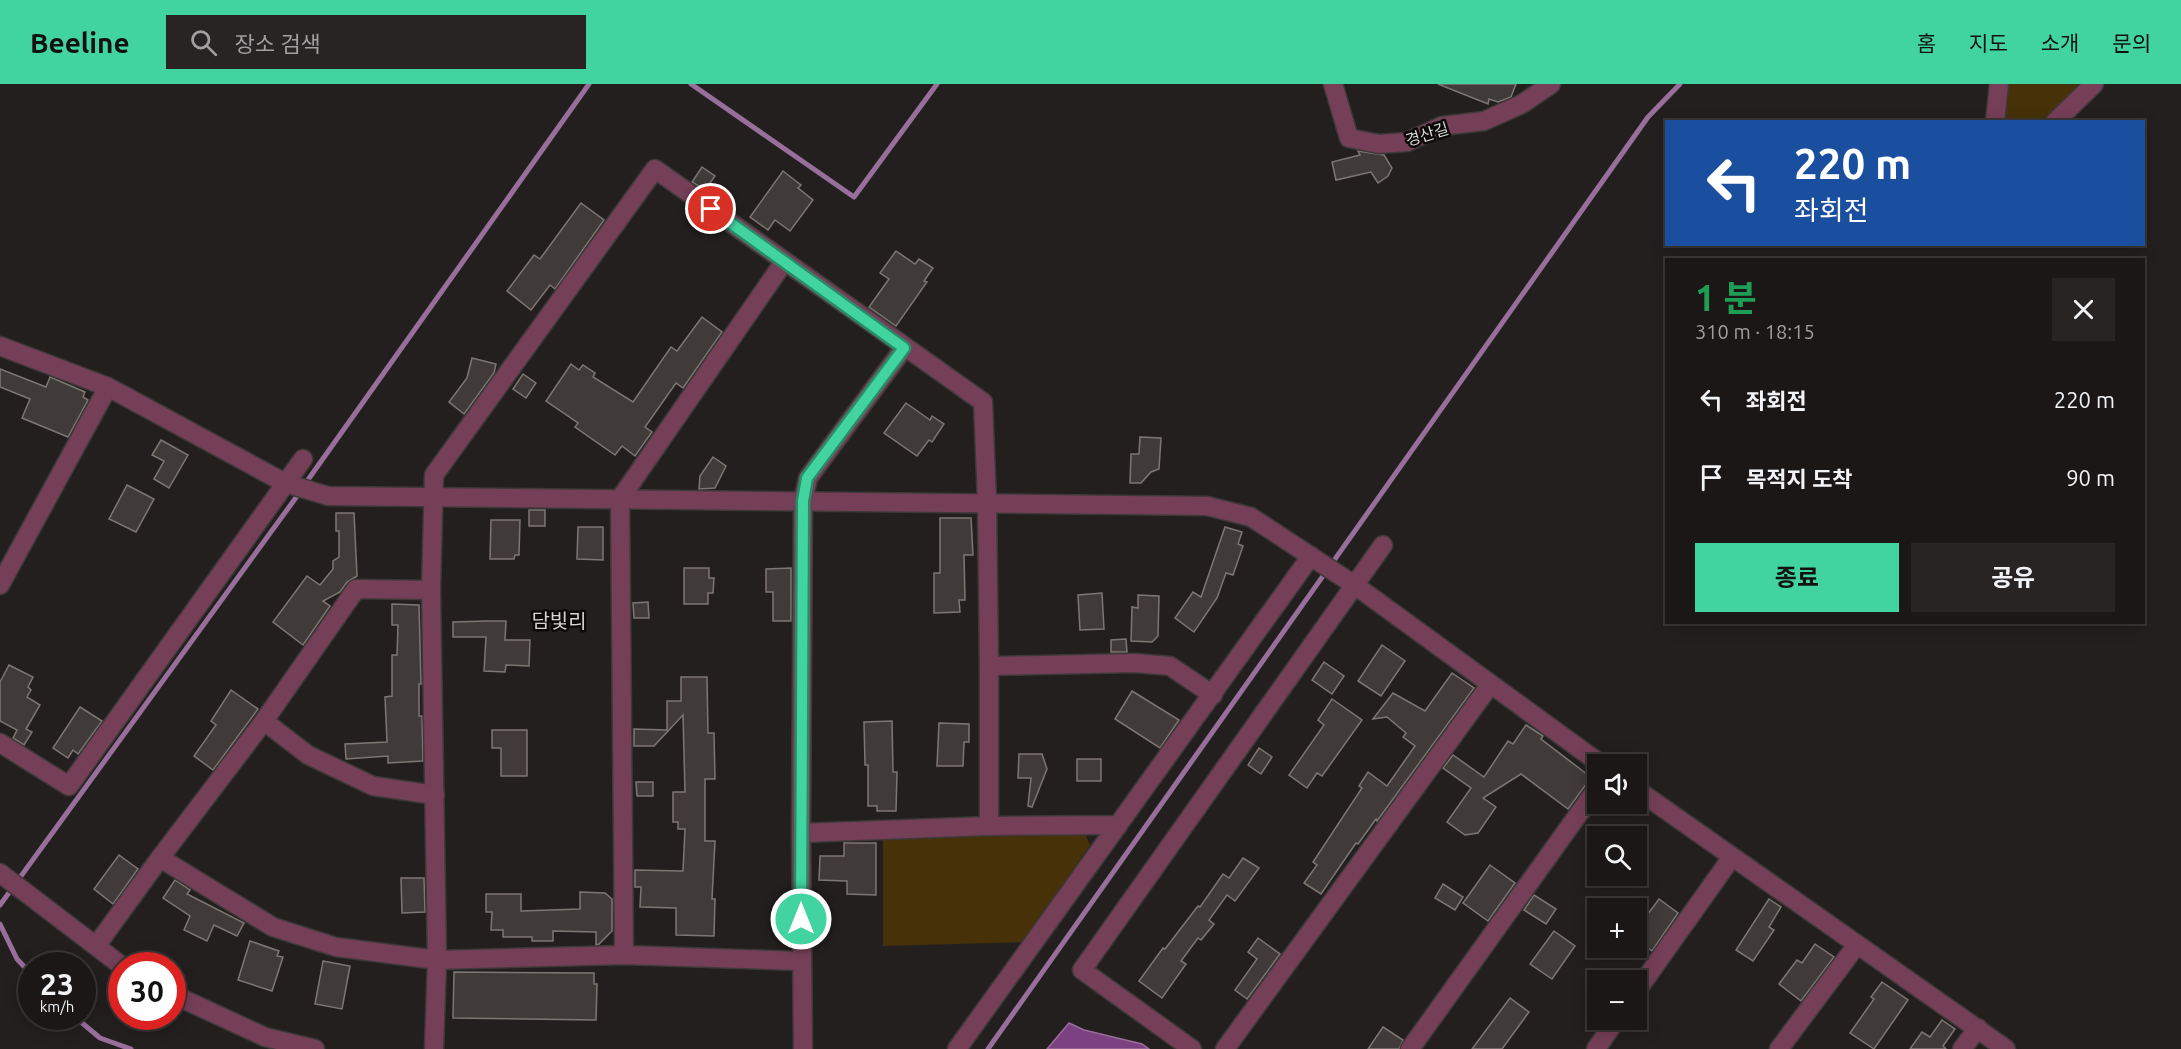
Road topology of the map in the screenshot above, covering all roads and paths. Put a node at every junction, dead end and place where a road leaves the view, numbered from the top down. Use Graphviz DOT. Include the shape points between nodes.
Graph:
graph roads {
  1 [pos="1333,84"];
  2 [pos="1551,84"];
  3 [pos="1999,84"];
  4 [pos="2094,84"];
  5 [pos="1995,120"];
  6 [pos="2057,120"];
  7 [pos="784,262"];
  8 [pos="0,346"];
  9 [pos="904,348"];
  10 [pos="108,387"];
  11 [pos="303,459"];
  12 [pos="285,483"];
  13 [pos="433,497"];
  14 [pos="620,499"];
  15 [pos="803,501"];
  16 [pos="987,502"];
  17 [pos="1383,545"];
  18 [pos="1311,556"];
  19 [pos="0,585"];
  20 [pos="1356,586"];
  21 [pos="431,590"];
  22 [pos="989,666"];
  23 [pos="1490,685"];
  24 [pos="1213,695"];
  25 [pos="264,721"];
  26 [pos="0,743"];
  27 [pos="1587,754"];
  28 [pos="435,795"];
  29 [pos="1647,797"];
  30 [pos="1587,801"];
  31 [pos="1118,825"];
  32 [pos="989,826"];
  33 [pos="801,833"];
  34 [pos="1732,857"];
  35 [pos="160,858"];
  36 [pos="0,873"];
  37 [pos="96,946"];
  38 [pos="1856,946"];
  39 [pos="108,955"];
  40 [pos="624,955"];
  41 [pos="437,960"];
  42 [pos="801,962"];
  43 [pos="1647,977"];
  44 [pos="186,1000"];
  45 [pos="1978,1028"];
  46 [pos="1609,1030"];
  47 [pos="315,1049"];
  48 [pos="434,1049"];
  49 [pos="803,1049"];
  50 [pos="957,1049"];
  51 [pos="1192,1049"];
  52 [pos="1224,1049"];
  53 [pos="1410,1049"];
  54 [pos="1596,1049"];
  55 [pos="1779,1049"];
  56 [pos="1962,1049"];
  57 [pos="2006,1049"];
  1 -- 2 [label="street, 경산길" via="1349,138 1379,144 1407,142 1442,126 1484,121 1522,104"];
  3 -- 5 [label="street"];
  4 -- 6 [label="street"];
  7 -- 9 [label="street"];
  7 -- 13 [label="street" via="655,169 434,475"];
  7 -- 14 [label="street"];
  8 -- 10 [label="street"];
  9 -- 15 [label="street" via="807,478"];
  9 -- 16 [label="street" via="983,402"];
  10 -- 12 [label="street"];
  10 -- 19 [label="street"];
  11 -- 12 [label="street"];
  12 -- 13 [label="street" via="328,496"];
  12 -- 26 [label="street" via="69,786"];
  13 -- 14 [label="street"];
  13 -- 21 [label="street"];
  14 -- 15 [label="street"];
  14 -- 40 [label="street"];
  15 -- 16 [label="street"];
  15 -- 33 [label="street"];
  16 -- 18 [label="street" via="1207,506 1251,517"];
  16 -- 22 [label="street"];
  17 -- 20 [label="street"];
  18 -- 20 [label="street"];
  18 -- 24 [label="street"];
  20 -- 23 [label="street"];
  20 -- 51 [label="street" via="1082,970"];
  21 -- 25 [label="street" via="356,589"];
  21 -- 28 [label="street"];
  22 -- 24 [label="street" via="1170,666"];
  22 -- 32 [label="street"];
  23 -- 27 [label="street"];
  23 -- 52 [label="street"];
  24 -- 31 [label="street"];
  25 -- 28 [label="street" via="308,755 373,786"];
  25 -- 35 [label="street"];
  28 -- 41 [label="street"];
  29 -- 34 [label="street"];
  30 -- 53 [label="street"];
  31 -- 32 [label="street"];
  31 -- 50 [label="street"];
  32 -- 33 [label="street"];
  33 -- 42 [label="street"];
  34 -- 38 [label="street"];
  34 -- 43 [label="street"];
  35 -- 37 [label="street"];
  35 -- 41 [label="street" via="273,927 336,947"];
  36 -- 37 [label="street"];
  37 -- 39 [label="street"];
  38 -- 45 [label="street"];
  38 -- 55 [label="street"];
  40 -- 41 [label="street"];
  40 -- 42 [label="street"];
  41 -- 48 [label="street"];
  42 -- 49 [label="street"];
  44 -- 47 [label="street" via="266,1036"];
  45 -- 56 [label="street"];
  45 -- 57 [label="street"];
  46 -- 54 [label="street"];
}
